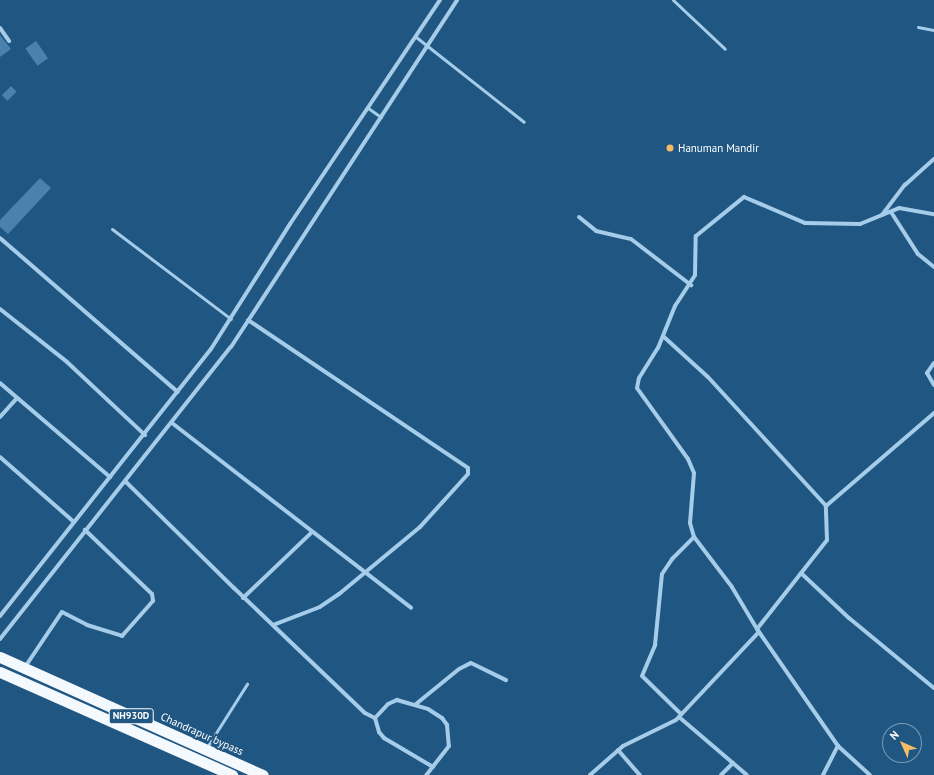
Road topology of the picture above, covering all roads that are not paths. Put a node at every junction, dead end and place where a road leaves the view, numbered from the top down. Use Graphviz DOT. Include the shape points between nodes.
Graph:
graph roads {
  1 [pos="440,0"];
  2 [pos="457,0"];
  3 [pos="673,0"];
  4 [pos="918,27"];
  5 [pos="0,28"];
  6 [pos="934,30"];
  7 [pos="416,37"];
  8 [pos="9,41"];
  9 [pos="428,46"];
  10 [pos="725,50"];
  11 [pos="368,108"];
  12 [pos="381,117"];
  13 [pos="524,122"];
  14 [pos="933,160"];
  15 [pos="892,212"];
  16 [pos="934,214"];
  17 [pos="881,216"];
  18 [pos="579,217"];
  19 [pos="112,229"];
  20 [pos="0,238"];
  21 [pos="934,267"];
  22 [pos="690,285"];
  23 [pos="0,309"];
  24 [pos="231,319"];
  25 [pos="248,320"];
  26 [pos="664,337"];
  27 [pos="934,362"];
  28 [pos="0,383"];
  29 [pos="934,385"];
  30 [pos="178,392"];
  31 [pos="17,398"];
  32 [pos="934,413"];
  33 [pos="0,417"];
  34 [pos="172,424"];
  35 [pos="145,435"];
  36 [pos="0,457"];
  37 [pos="110,477"];
  38 [pos="125,481"];
  39 [pos="826,506"];
  40 [pos="74,522"];
  41 [pos="85,530"];
  42 [pos="312,532"];
  43 [pos="694,537"];
  44 [pos="364,572"];
  45 [pos="801,573"];
  46 [pos="243,598"];
  47 [pos="411,608"];
  48 [pos="0,616"];
  49 [pos="273,625"];
  50 [pos="758,630"];
  51 [pos="0,639"];
  52 [pos="0,657"];
  53 [pos="25,667"];
  54 [pos="0,672"];
  55 [pos="506,680"];
  56 [pos="247,684"];
  57 [pos="934,688"];
  58 [pos="416,704"];
  59 [pos="680,715"];
  60 [pos="375,718"];
  61 [pos="838,746"];
  62 [pos="206,750"];
  63 [pos="618,750"];
  64 [pos="734,763"];
  65 [pos="433,767"];
  66 [pos="217,772"];
  67 [pos="232,775"];
  68 [pos="263,775"];
  69 [pos="426,775"];
  70 [pos="590,775"];
  71 [pos="640,775"];
  72 [pos="721,775"];
  73 [pos="747,775"];
  74 [pos="823,775"];
  75 [pos="870,775"];
  1 -- 7 [label="street"];
  2 -- 9 [label="street"];
  3 -- 10 [label="lane"];
  4 -- 6 [label="lane"];
  5 -- 8 [label="street"];
  7 -- 9 [label="lane"];
  7 -- 11 [label="street"];
  9 -- 12 [label="street"];
  9 -- 13 [label="lane"];
  11 -- 12 [label="lane"];
  11 -- 24 [label="street"];
  12 -- 25 [label="street"];
  14 -- 17 [label="street" via="905,185"];
  15 -- 16 [label="street" via="899,208"];
  15 -- 17 [label="street"];
  15 -- 21 [label="street" via="918,254"];
  17 -- 22 [label="street" via="860,224 805,223 744,197 696,236 695,276"];
  18 -- 22 [label="street" via="596,231 631,239"];
  19 -- 24 [label="lane"];
  20 -- 30 [label="street"];
  22 -- 26 [label="street" via="675,306"];
  23 -- 35 [label="street" via="67,362"];
  24 -- 30 [label="street"];
  25 -- 34 [label="street" via="231,347"];
  25 -- 44 [label="street" via="468,468 468,474 420,527"];
  26 -- 39 [label="street" via="708,376"];
  26 -- 43 [label="street" via="639,378 638,388 688,459 694,473 690,523"];
  27 -- 29 [label="street" via="927,372"];
  28 -- 31 [label="street"];
  30 -- 35 [label="street"];
  31 -- 33 [label="street"];
  31 -- 37 [label="street"];
  32 -- 39 [label="street"];
  34 -- 38 [label="street"];
  34 -- 42 [label="street"];
  35 -- 37 [label="street"];
  36 -- 40 [label="street"];
  37 -- 40 [label="street"];
  38 -- 41 [label="street"];
  38 -- 46 [label="street"];
  39 -- 45 [label="street" via="827,540"];
  40 -- 48 [label="street"];
  41 -- 51 [label="street"];
  41 -- 53 [label="street" via="152,594 153,601 122,636 87,625 62,612"];
  42 -- 44 [label="street"];
  42 -- 46 [label="street"];
  43 -- 50 [label="street" via="732,587"];
  43 -- 59 [label="street" via="672,559 662,574 655,645 642,676"];
  44 -- 47 [label="street"];
  44 -- 49 [label="street" via="320,607"];
  45 -- 50 [label="street"];
  45 -- 57 [label="street" via="849,618"];
  46 -- 49 [label="street"];
  49 -- 60 [label="street" via="365,713"];
  50 -- 59 [label="street"];
  50 -- 61 [label="street"];
  52 -- 53 [label="highway, Chandrapur bypass / NH930D"];
  53 -- 62 [label="highway, Chandrapur bypass / NH930D"];
  54 -- 66 [label="highway, NH930D"];
  55 -- 58 [label="street" via="471,663 459,669"];
  56 -- 62 [label="lane"];
  58 -- 60 [label="street" via="392,701"];
  58 -- 65 [label="street" via="442,718 447,725 449,746"];
  59 -- 63 [label="street"];
  59 -- 64 [label="street"];
  60 -- 65 [label="street" via="381,736"];
  61 -- 74 [label="street"];
  61 -- 75 [label="street"];
  62 -- 68 [label="highway, Chandrapur bypass / NH930D"];
  63 -- 70 [label="street"];
  63 -- 71 [label="street"];
  64 -- 72 [label="street"];
  64 -- 73 [label="street"];
  65 -- 69 [label="street"];
  66 -- 67 [label="highway, NH930D"];
}
